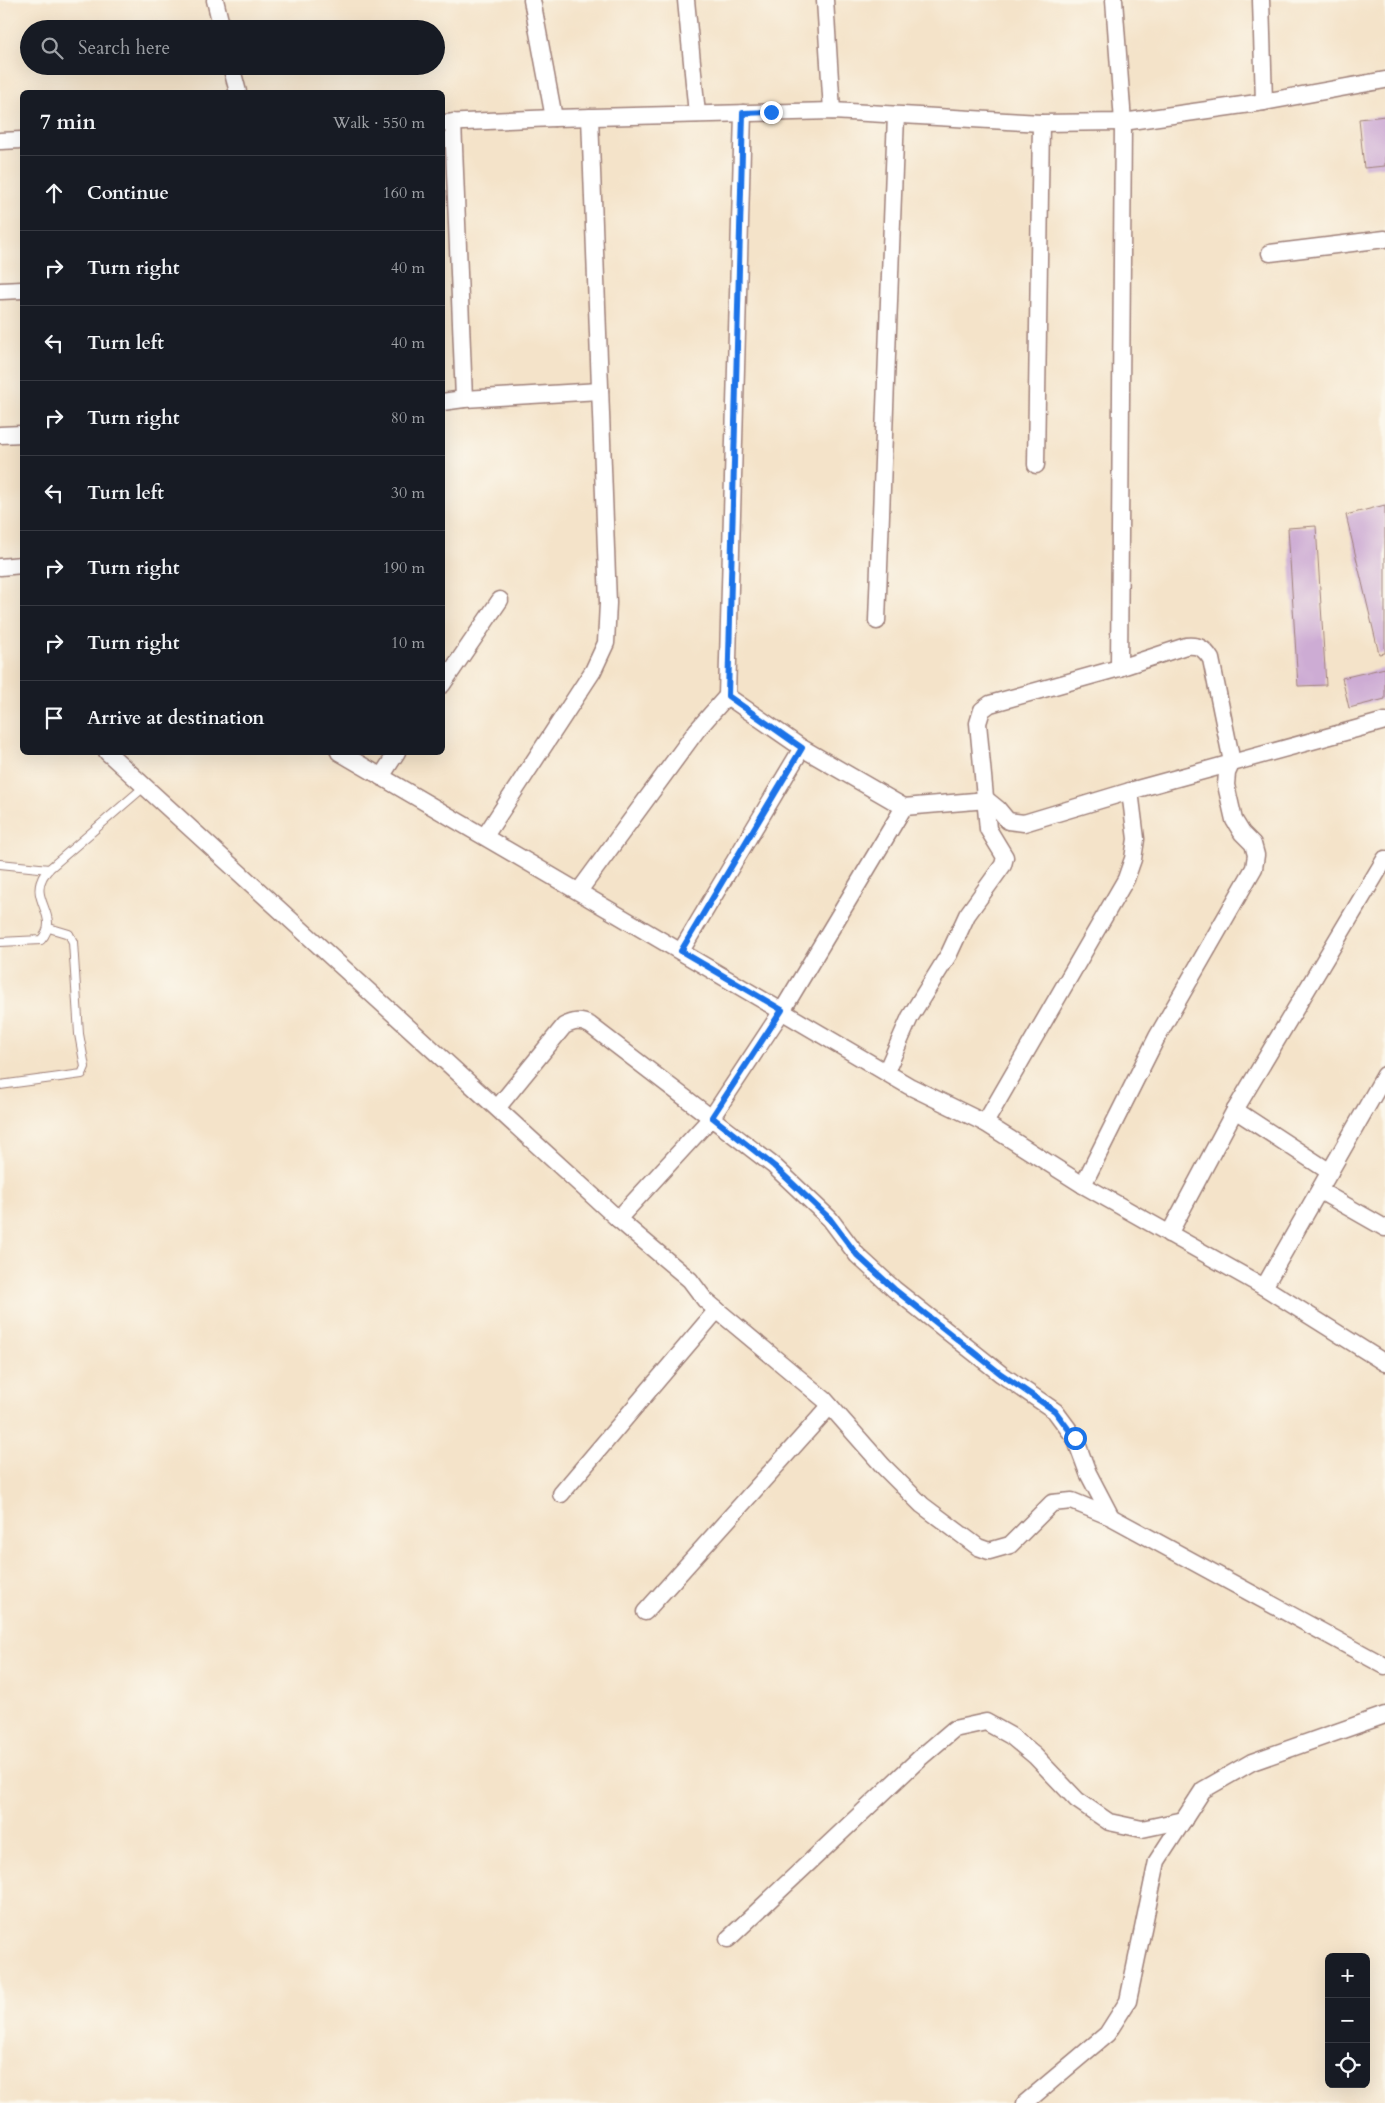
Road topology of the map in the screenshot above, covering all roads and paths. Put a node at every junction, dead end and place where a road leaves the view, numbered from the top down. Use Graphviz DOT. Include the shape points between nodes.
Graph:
graph roads {
  1 [pos="217,0"];
  2 [pos="532,0"];
  3 [pos="686,0"];
  4 [pos="825,0"];
  5 [pos="1114,0"];
  6 [pos="1261,0"];
  7 [pos="220,20"];
  8 [pos="233,75"];
  9 [pos="1385,80"];
  10 [pos="237,90"];
  11 [pos="1264,102"];
  12 [pos="832,111"];
  13 [pos="743,113"];
  14 [pos="697,114"];
  15 [pos="896,115"];
  16 [pos="590,117"];
  17 [pos="554,118"];
  18 [pos="448,122"];
  19 [pos="1041,122"];
  20 [pos="1123,122"];
  21 [pos="20,140"];
  22 [pos="0,141"];
  23 [pos="1385,240"];
  24 [pos="1270,253"];
  25 [pos="20,290"];
  26 [pos="0,292"];
  27 [pos="600,391"];
  28 [pos="464,399"];
  29 [pos="445,402"];
  30 [pos="20,434"];
  31 [pos="0,435"];
  32 [pos="1036,465"];
  33 [pos="20,565"];
  34 [pos="0,567"];
  35 [pos="500,600"];
  36 [pos="877,621"];
  37 [pos="1119,668"];
  38 [pos="445,681"];
  39 [pos="728,696"];
  40 [pos="1385,721"];
  41 [pos="802,748"];
  42 [pos="111,755"];
  43 [pos="344,755"];
  44 [pos="395,755"];
  45 [pos="1232,762"];
  46 [pos="381,776"];
  47 [pos="144,787"];
  48 [pos="1130,791"];
  49 [pos="987,800"];
  50 [pos="904,807"];
  51 [pos="485,836"];
  52 [pos="1385,860"];
  53 [pos="0,864"];
  54 [pos="49,869"];
  55 [pos="578,891"];
  56 [pos="49,928"];
  57 [pos="0,942"];
  58 [pos="681,951"];
  59 [pos="782,1010"];
  60 [pos="886,1072"];
  61 [pos="1385,1075"];
  62 [pos="0,1085"];
  63 [pos="1378,1102"];
  64 [pos="498,1108"];
  65 [pos="1235,1110"];
  66 [pos="712,1117"];
  67 [pos="985,1123"];
  68 [pos="1330,1172"];
  69 [pos="1083,1185"];
  70 [pos="1320,1191"];
  71 [pos="618,1219"];
  72 [pos="1385,1228"];
  73 [pos="1168,1234"];
  74 [pos="1264,1287"];
  75 [pos="717,1310"];
  76 [pos="1385,1363"];
  77 [pos="830,1406"];
  78 [pos="561,1494"];
  79 [pos="1111,1516"];
  80 [pos="645,1612"];
  81 [pos="1385,1666"];
  82 [pos="1385,1715"];
  83 [pos="1184,1820"];
  84 [pos="728,1939"];
  85 [pos="1025,2103"];
  1 -- 7 [label="street"];
  2 -- 17 [label="street"];
  3 -- 14 [label="street"];
  4 -- 12 [label="street"];
  5 -- 20 [label="street"];
  6 -- 11 [label="street"];
  8 -- 10 [label="street"];
  9 -- 11 [label="street"];
  11 -- 20 [label="street"];
  12 -- 13 [label="street"];
  12 -- 15 [label="street"];
  13 -- 14 [label="street"];
  13 -- 39 [label="street"];
  14 -- 16 [label="street"];
  15 -- 19 [label="street"];
  15 -- 36 [label="street"];
  16 -- 17 [label="street"];
  16 -- 27 [label="street"];
  17 -- 18 [label="street"];
  18 -- 28 [label="street"];
  19 -- 20 [label="street"];
  19 -- 32 [label="street"];
  20 -- 37 [label="street"];
  21 -- 22 [label="street"];
  23 -- 24 [label="street"];
  25 -- 26 [label="street"];
  27 -- 28 [label="street"];
  27 -- 51 [label="street" via="608,603 606,643 592,671"];
  28 -- 29 [label="street"];
  30 -- 31 [label="street"];
  33 -- 34 [label="street"];
  35 -- 38 [label="street"];
  37 -- 45 [label="street" via="1186,646 1197,645 1205,649 1211,659"];
  37 -- 49 [label="street" via="990,704 982,710 978,723"];
  39 -- 41 [label="street"];
  39 -- 55 [label="street" via="697,730"];
  40 -- 45 [label="street"];
  41 -- 50 [label="street"];
  41 -- 58 [label="street"];
  42 -- 47 [label="street"];
  43 -- 46 [label="street"];
  44 -- 46 [label="street"];
  45 -- 48 [label="street"];
  45 -- 69 [label="street" via="1226,773 1226,785 1234,820 1253,844 1256,855 1254,868 1157,1036"];
  46 -- 51 [label="street"];
  47 -- 54 [label="lane"];
  47 -- 64 [label="street"];
  48 -- 49 [label="street" via="1024,823 1008,821"];
  48 -- 67 [label="street" via="1136,839 1126,879"];
  49 -- 50 [label="street"];
  49 -- 60 [label="street" via="988,829 1004,856 1003,865 967,915 949,954 910,1017"];
  50 -- 59 [label="street"];
  51 -- 55 [label="street"];
  52 -- 65 [label="street"];
  53 -- 54 [label="lane"];
  54 -- 56 [label="lane" via="40,887"];
  55 -- 58 [label="street"];
  56 -- 57 [label="lane" via="41,940"];
  56 -- 62 [label="lane" via="70,934 73,942 79,1034 86,1067 82,1074"];
  58 -- 59 [label="street"];
  59 -- 60 [label="street"];
  59 -- 66 [label="street"];
  60 -- 67 [label="street"];
  61 -- 63 [label="street"];
  63 -- 68 [label="street"];
  64 -- 66 [label="street" via="564,1026 582,1021"];
  64 -- 71 [label="street"];
  65 -- 68 [label="street"];
  65 -- 73 [label="street"];
  66 -- 71 [label="street"];
  66 -- 79 [label="street" via="774,1166 823,1212 857,1255 894,1289 1001,1374 1055,1411 1075,1438 1088,1473"];
  67 -- 69 [label="street"];
  68 -- 70 [label="street"];
  69 -- 73 [label="street"];
  70 -- 72 [label="street"];
  70 -- 74 [label="street"];
  71 -- 75 [label="street" via="685,1275"];
  73 -- 74 [label="street"];
  74 -- 76 [label="street"];
  75 -- 77 [label="street"];
  75 -- 78 [label="street"];
  77 -- 79 [label="street" via="922,1505 978,1547 989,1550 1010,1544 1052,1502 1072,1501"];
  77 -- 80 [label="street"];
  79 -- 81 [label="street"];
  82 -- 83 [label="street" via="1252,1762 1203,1790"];
  83 -- 84 [label="street" via="1142,1829 1109,1822 1077,1800 1011,1736 986,1722 954,1729"];
  83 -- 85 [label="street" via="1157,1861 1128,2001 1108,2034"];
}
